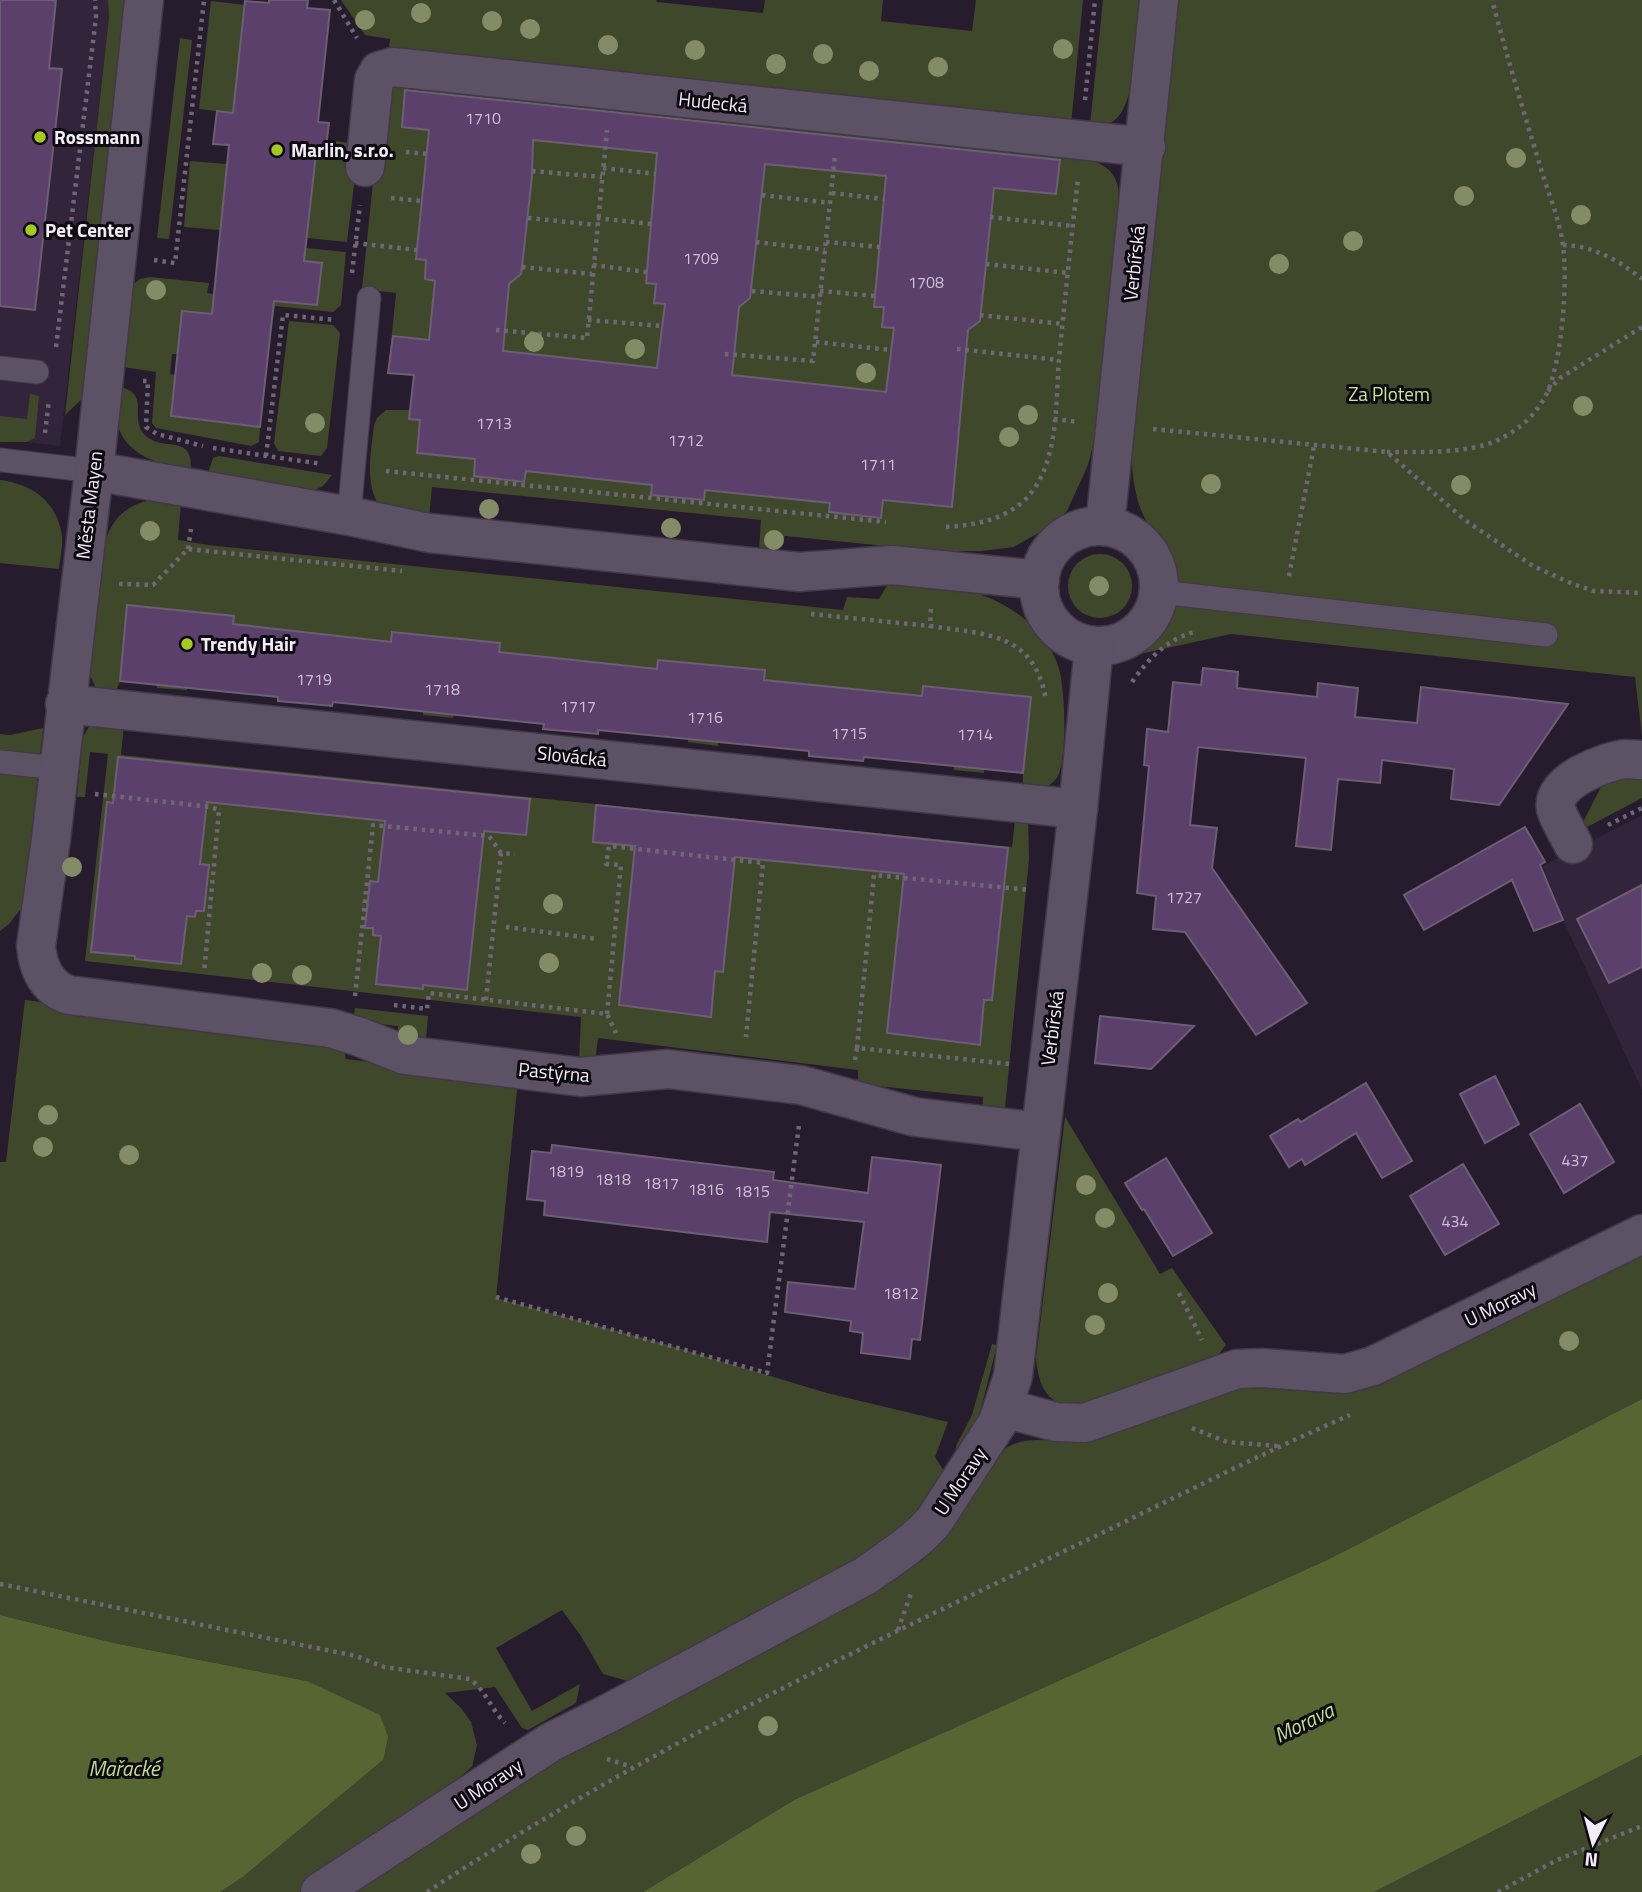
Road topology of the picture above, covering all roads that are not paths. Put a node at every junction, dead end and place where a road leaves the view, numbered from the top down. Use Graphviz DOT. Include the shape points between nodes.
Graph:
graph roads {
  1 [pos="144,0"];
  2 [pos="1160,0"];
  3 [pos="1146,147"];
  4 [pos="365,167"];
  5 [pos="369,298"];
  6 [pos="0,368"];
  7 [pos="37,372"];
  8 [pos="0,460"];
  9 [pos="94,471"];
  10 [pos="349,516"];
  11 [pos="1105,526"];
  12 [pos="1040,580"];
  13 [pos="1159,592"];
  14 [pos="1546,635"];
  15 [pos="1094,646"];
  16 [pos="65,704"];
  17 [pos="1642,760"];
  18 [pos="0,762"];
  19 [pos="59,768"];
  20 [pos="1078,808"];
  21 [pos="1573,844"];
  22 [pos="69,995"];
  23 [pos="1040,1132"];
  24 [pos="1642,1234"];
  25 [pos="1004,1408"];
  26 [pos="320,1892"];
  1 -- 9 [label="street, Města Mayen"];
  2 -- 3 [label="street, Verbířská"];
  3 -- 4 [label="street, Hudecká" via="393,68 377,73 374,80"];
  3 -- 11 [label="street, Verbířská"];
  5 -- 10 [label="lane"];
  6 -- 7 [label="lane"];
  8 -- 9 [label="lane"];
  9 -- 10 [label="street"];
  9 -- 16 [label="street, Města Mayen"];
  10 -- 12 [label="street" via="429,533 799,572 892,565"];
  11 -- 12 [label="street" via="1082,528 1061,540 1046,558"];
  11 -- 13 [label="street" via="1127,533 1145,548 1157,568"];
  12 -- 15 [label="street" via="1049,619 1068,637"];
  13 -- 14 [label="lane"];
  13 -- 15 [label="street" via="1153,614 1138,632 1118,643"];
  15 -- 20 [label="street, Verbířská"];
  16 -- 19 [label="street, Města Mayen"];
  16 -- 20 [label="street, Slovácká"];
  17 -- 21 [label="street" via="1601,765 1565,786 1556,809"];
  18 -- 19 [label="lane"];
  19 -- 22 [label="street, Města Mayen" via="36,946 48,982"];
  20 -- 23 [label="street, Verbířská"];
  22 -- 23 [label="street, Pastýrna" via="330,1028 405,1055 580,1077 668,1069 808,1087 915,1117"];
  23 -- 25 [label="street, Verbířská" via="1013,1376"];
  24 -- 25 [label="street, U Moravy" via="1357,1372 1249,1368 1085,1423 1056,1422"];
  25 -- 26 [label="street, U Moravy" via="943,1508 925,1532 897,1555 551,1742"];
}
